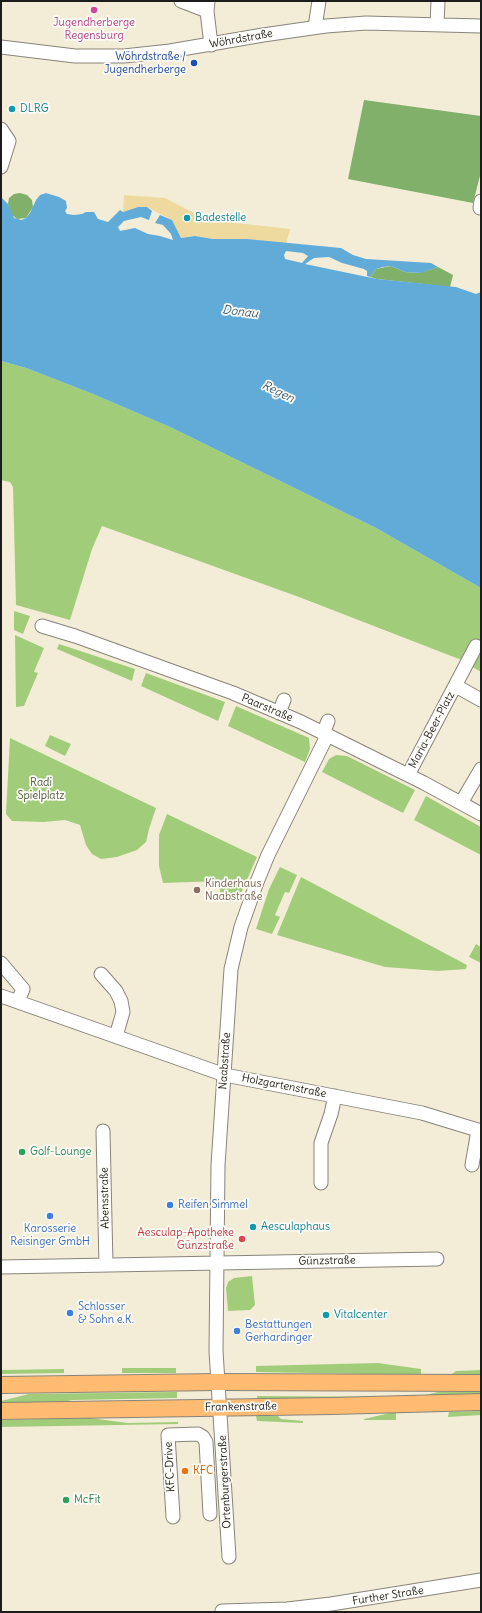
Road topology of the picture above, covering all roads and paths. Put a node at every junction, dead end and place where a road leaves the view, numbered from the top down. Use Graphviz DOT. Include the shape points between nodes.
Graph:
graph roads {
  1 [pos="181,1"];
  2 [pos="319,1"];
  3 [pos="438,1"];
  4 [pos="207,6"];
  5 [pos="437,25"];
  6 [pos="481,26"];
  7 [pos="315,27"];
  8 [pos="211,45"];
  9 [pos="1,47"];
  10 [pos="1,129"];
  11 [pos="1,168"];
  12 [pos="42,626"];
  13 [pos="476,646"];
  14 [pos="456,686"];
  15 [pos="284,700"];
  16 [pos="481,700"];
  17 [pos="279,713"];
  18 [pos="328,721"];
  19 [pos="325,735"];
  20 [pos="481,769"];
  21 [pos="408,775"];
  22 [pos="461,803"];
  23 [pos="481,814"];
  24 [pos="1,963"];
  25 [pos="101,974"];
  26 [pos="1,996"];
  27 [pos="18,1001"];
  28 [pos="116,1036"];
  29 [pos="225,1075"];
  30 [pos="334,1096"];
  31 [pos="480,1130"];
  32 [pos="104,1131"];
  33 [pos="472,1165"];
  34 [pos="320,1183"];
  35 [pos="437,1259"];
  36 [pos="216,1264"];
  37 [pos="106,1266"];
  38 [pos="1,1267"];
  39 [pos="217,1382"];
  40 [pos="481,1383"];
  41 [pos="1,1385"];
  42 [pos="481,1402"];
  43 [pos="219,1407"];
  44 [pos="1,1411"];
  45 [pos="210,1514"];
  46 [pos="173,1516"];
  47 [pos="229,1557"];
  48 [pos="481,1580"];
  49 [pos="222,1611"];
  1 -- 4 [label="street"];
  2 -- 7 [label="street"];
  3 -- 5 [label="street"];
  4 -- 8 [label="street"];
  5 -- 6 [label="street, Wöhrdstraße"];
  5 -- 7 [label="street, Wöhrdstraße" via="366,23"];
  7 -- 8 [label="street, Wöhrdstraße"];
  8 -- 9 [label="street, Wöhrdstraße" via="157,53 101,57"];
  10 -- 11 [label="street" via="9,141"];
  12 -- 17 [label="street, Paarstraße" via="167,664"];
  13 -- 14 [label="street, Maria-Beer-Platz"];
  14 -- 16 [label="street, Maria-Beer-Platz"];
  14 -- 21 [label="street, Maria-Beer-Platz"];
  15 -- 17 [label="street"];
  17 -- 19 [label="street, Paarstraße"];
  18 -- 19 [label="street, Naabstraße"];
  19 -- 21 [label="street, Paarstraße"];
  19 -- 29 [label="street, Naabstraße" via="268,855 241,927 232,969"];
  20 -- 22 [label="street"];
  21 -- 22 [label="street, Paarstraße"];
  22 -- 23 [label="street, Paarstraße"];
  24 -- 27 [label="street" via="23,989"];
  25 -- 28 [label="street" via="121,1001 123,1012"];
  26 -- 27 [label="street, Holzgartenstraße"];
  27 -- 28 [label="street, Holzgartenstraße"];
  28 -- 29 [label="street, Holzgartenstraße"];
  29 -- 30 [label="street, Holzgartenstraße"];
  29 -- 36 [label="street, Naabstraße" via="218,1165"];
  30 -- 31 [label="street, Holzgartenstraße" via="422,1113"];
  30 -- 34 [label="street" via="321,1143"];
  31 -- 33 [label="street"];
  32 -- 37 [label="street, Abensstraße"];
  35 -- 36 [label="street, Günzstraße"];
  36 -- 37 [label="street"];
  36 -- 39 [label="street, Naabstraße"];
  37 -- 38 [label="street"];
  39 -- 40 [label="main road"];
  39 -- 41 [label="main road"];
  39 -- 43 [label="street, Naabstraße"];
  42 -- 43 [label="main road, Frankenstraße"];
  43 -- 44 [label="main road, Frankenstraße"];
  43 -- 47 [label="street, Ortenburgerstraße"];
  45 -- 46 [label="street, KFC-Drive" via="206,1442 198,1434 168,1435"];
  48 -- 49 [label="street, Further Straße" via="332,1604 287,1609"];
}
